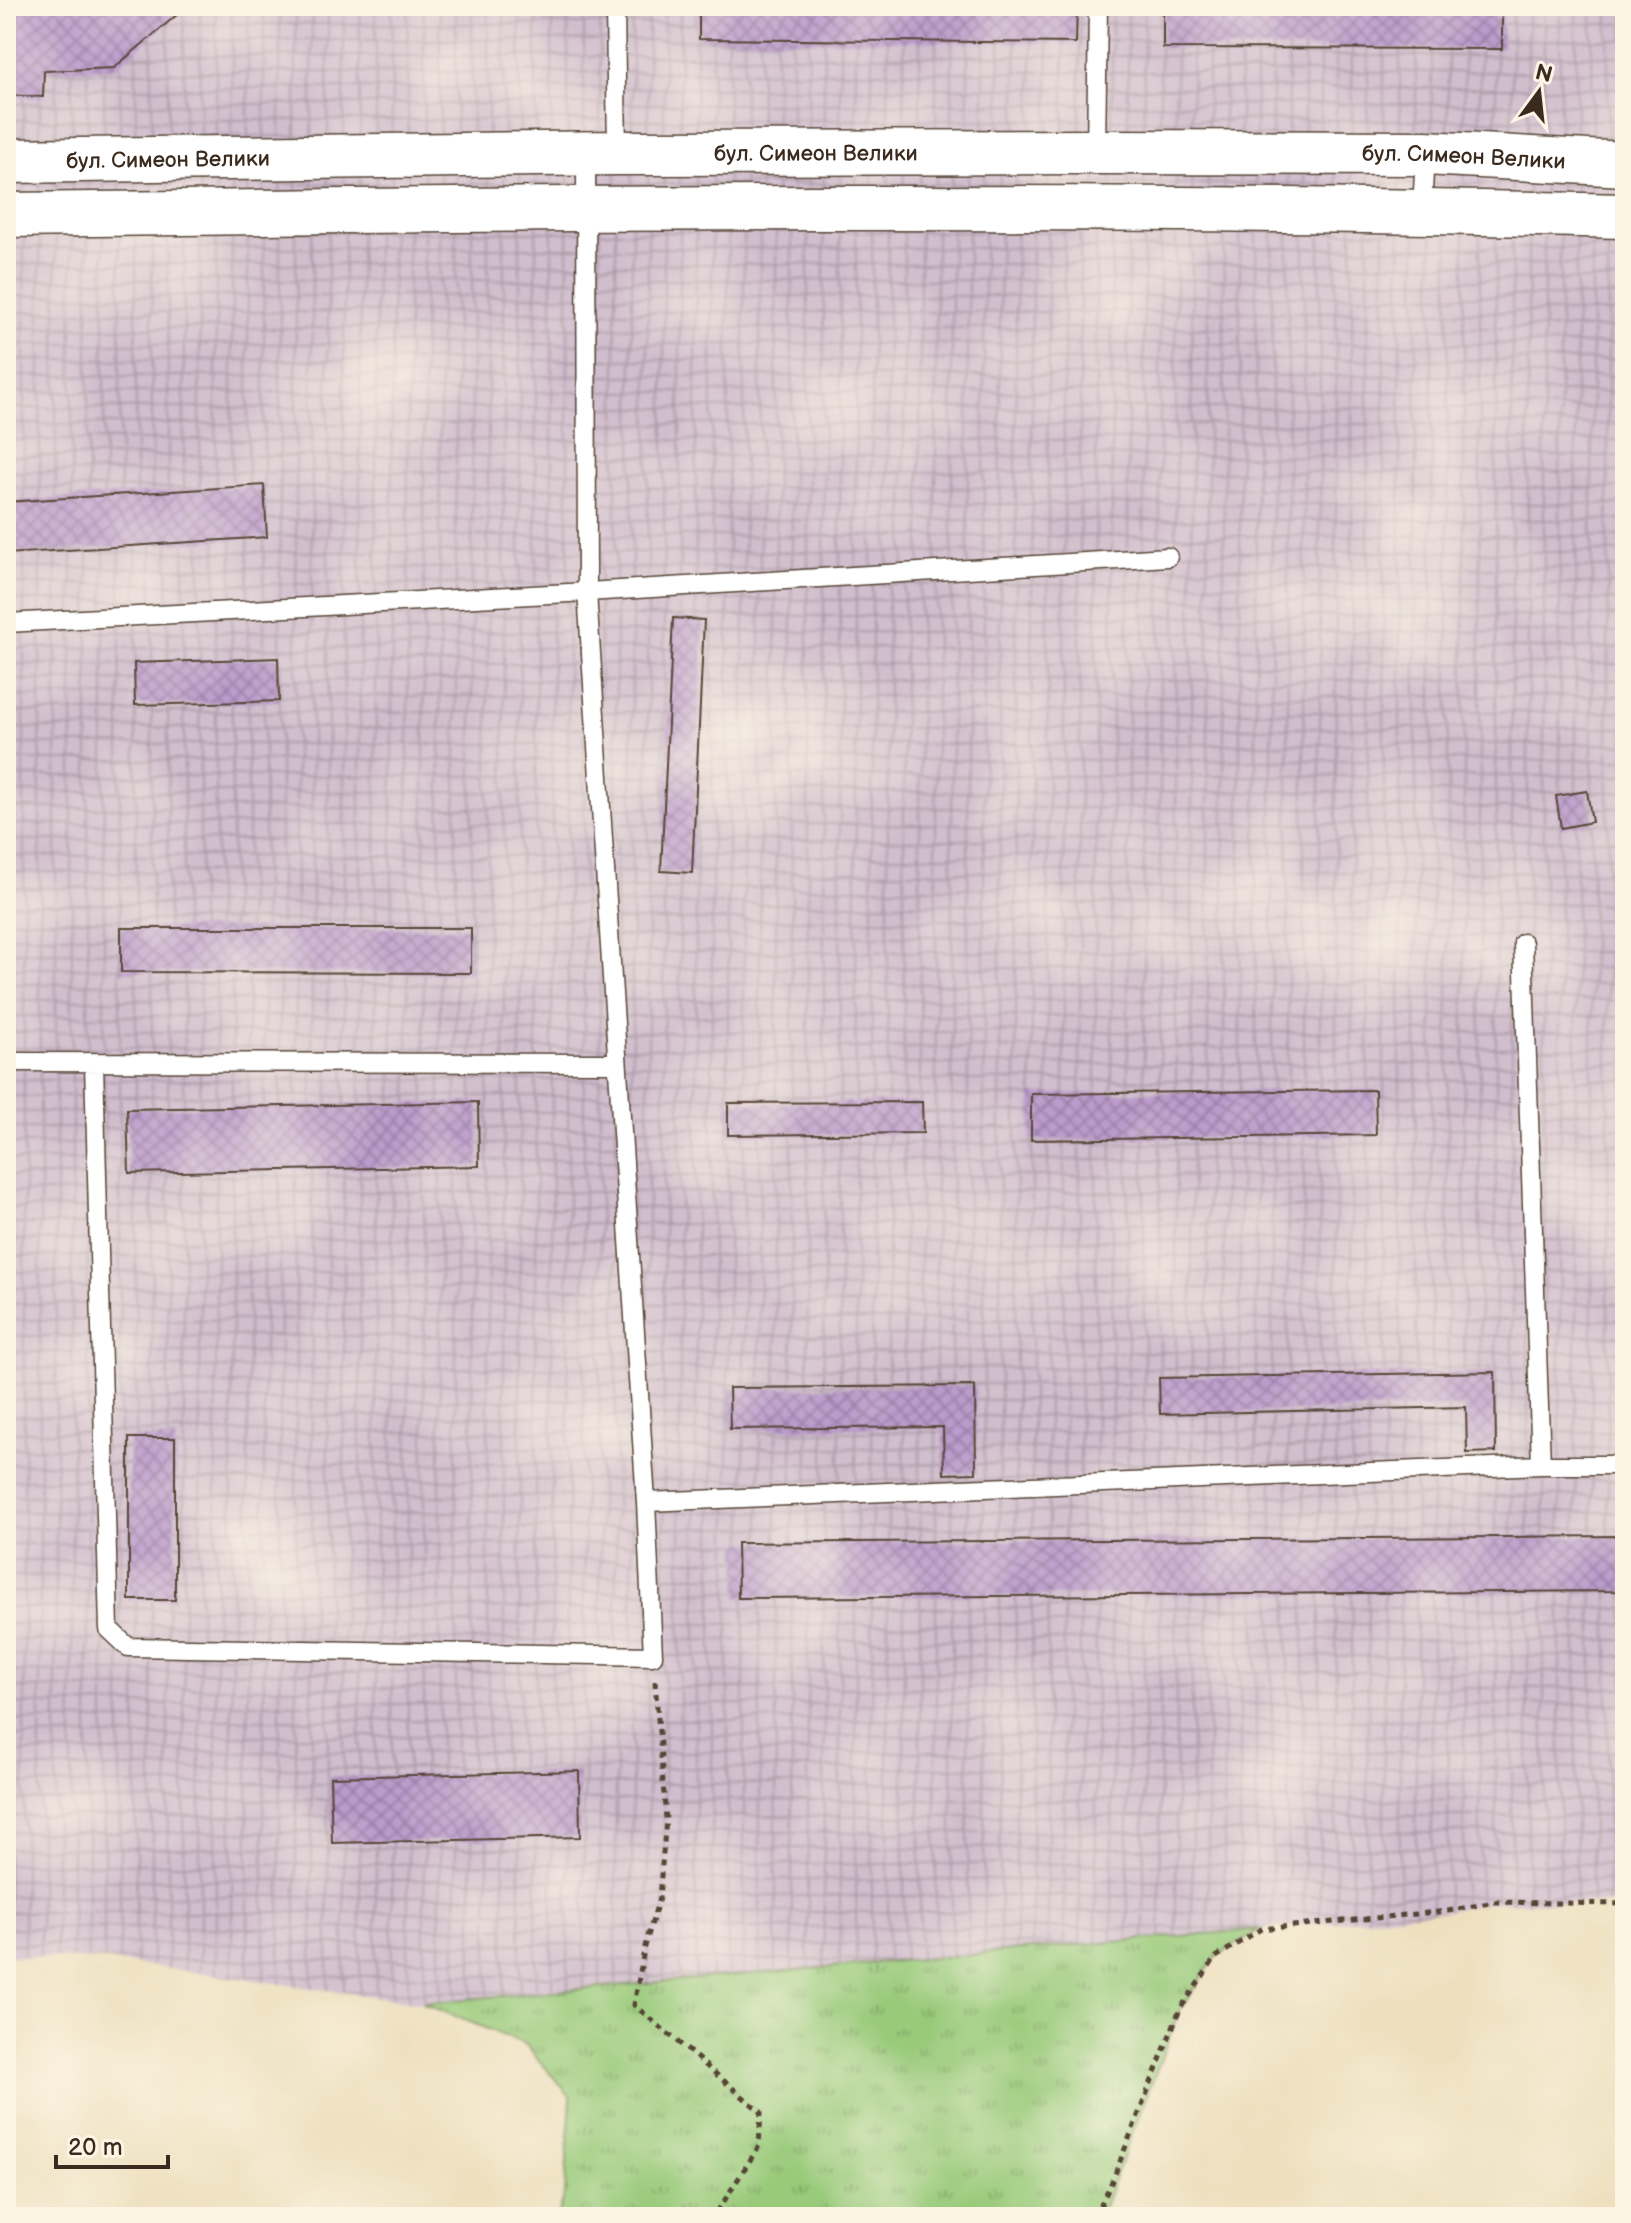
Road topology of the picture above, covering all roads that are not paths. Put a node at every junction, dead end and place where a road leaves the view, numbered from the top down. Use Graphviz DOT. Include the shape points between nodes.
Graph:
graph roads {
  1 [pos="615,6"];
  2 [pos="1098,6"];
  3 [pos="1096,152"];
  4 [pos="1425,153"];
  5 [pos="602,154"];
  6 [pos="6,161"];
  7 [pos="1625,164"];
  8 [pos="586,208"];
  9 [pos="1422,211"];
  10 [pos="6,215"];
  11 [pos="1625,216"];
  12 [pos="1168,557"];
  13 [pos="587,592"];
  14 [pos="6,623"];
  15 [pos="1523,943"];
  16 [pos="6,1062"];
  17 [pos="94,1063"];
  18 [pos="616,1063"];
  19 [pos="1541,1465"];
  20 [pos="1625,1465"];
  21 [pos="646,1502"];
  1 -- 5 [label="lane"];
  2 -- 3 [label="lane"];
  3 -- 4 [label="main road, бул. Симеон Велики"];
  3 -- 5 [label="main road, бул. Симеон Велики"];
  4 -- 7 [label="main road, бул. Симеон Велики"];
  4 -- 9 [label="lane"];
  5 -- 6 [label="main road, бул. Симеон Велики"];
  5 -- 8 [label="lane"];
  8 -- 9 [label="main road"];
  8 -- 10 [label="main road"];
  8 -- 13 [label="lane"];
  9 -- 11 [label="main road"];
  12 -- 13 [label="lane"];
  13 -- 14 [label="lane"];
  13 -- 18 [label="lane"];
  15 -- 19 [label="lane"];
  16 -- 17 [label="lane"];
  17 -- 18 [label="lane"];
  17 -- 21 [label="lane" via="109,1629 128,1647 653,1656"];
  18 -- 21 [label="lane"];
  19 -- 20 [label="lane"];
  19 -- 21 [label="lane"];
}
